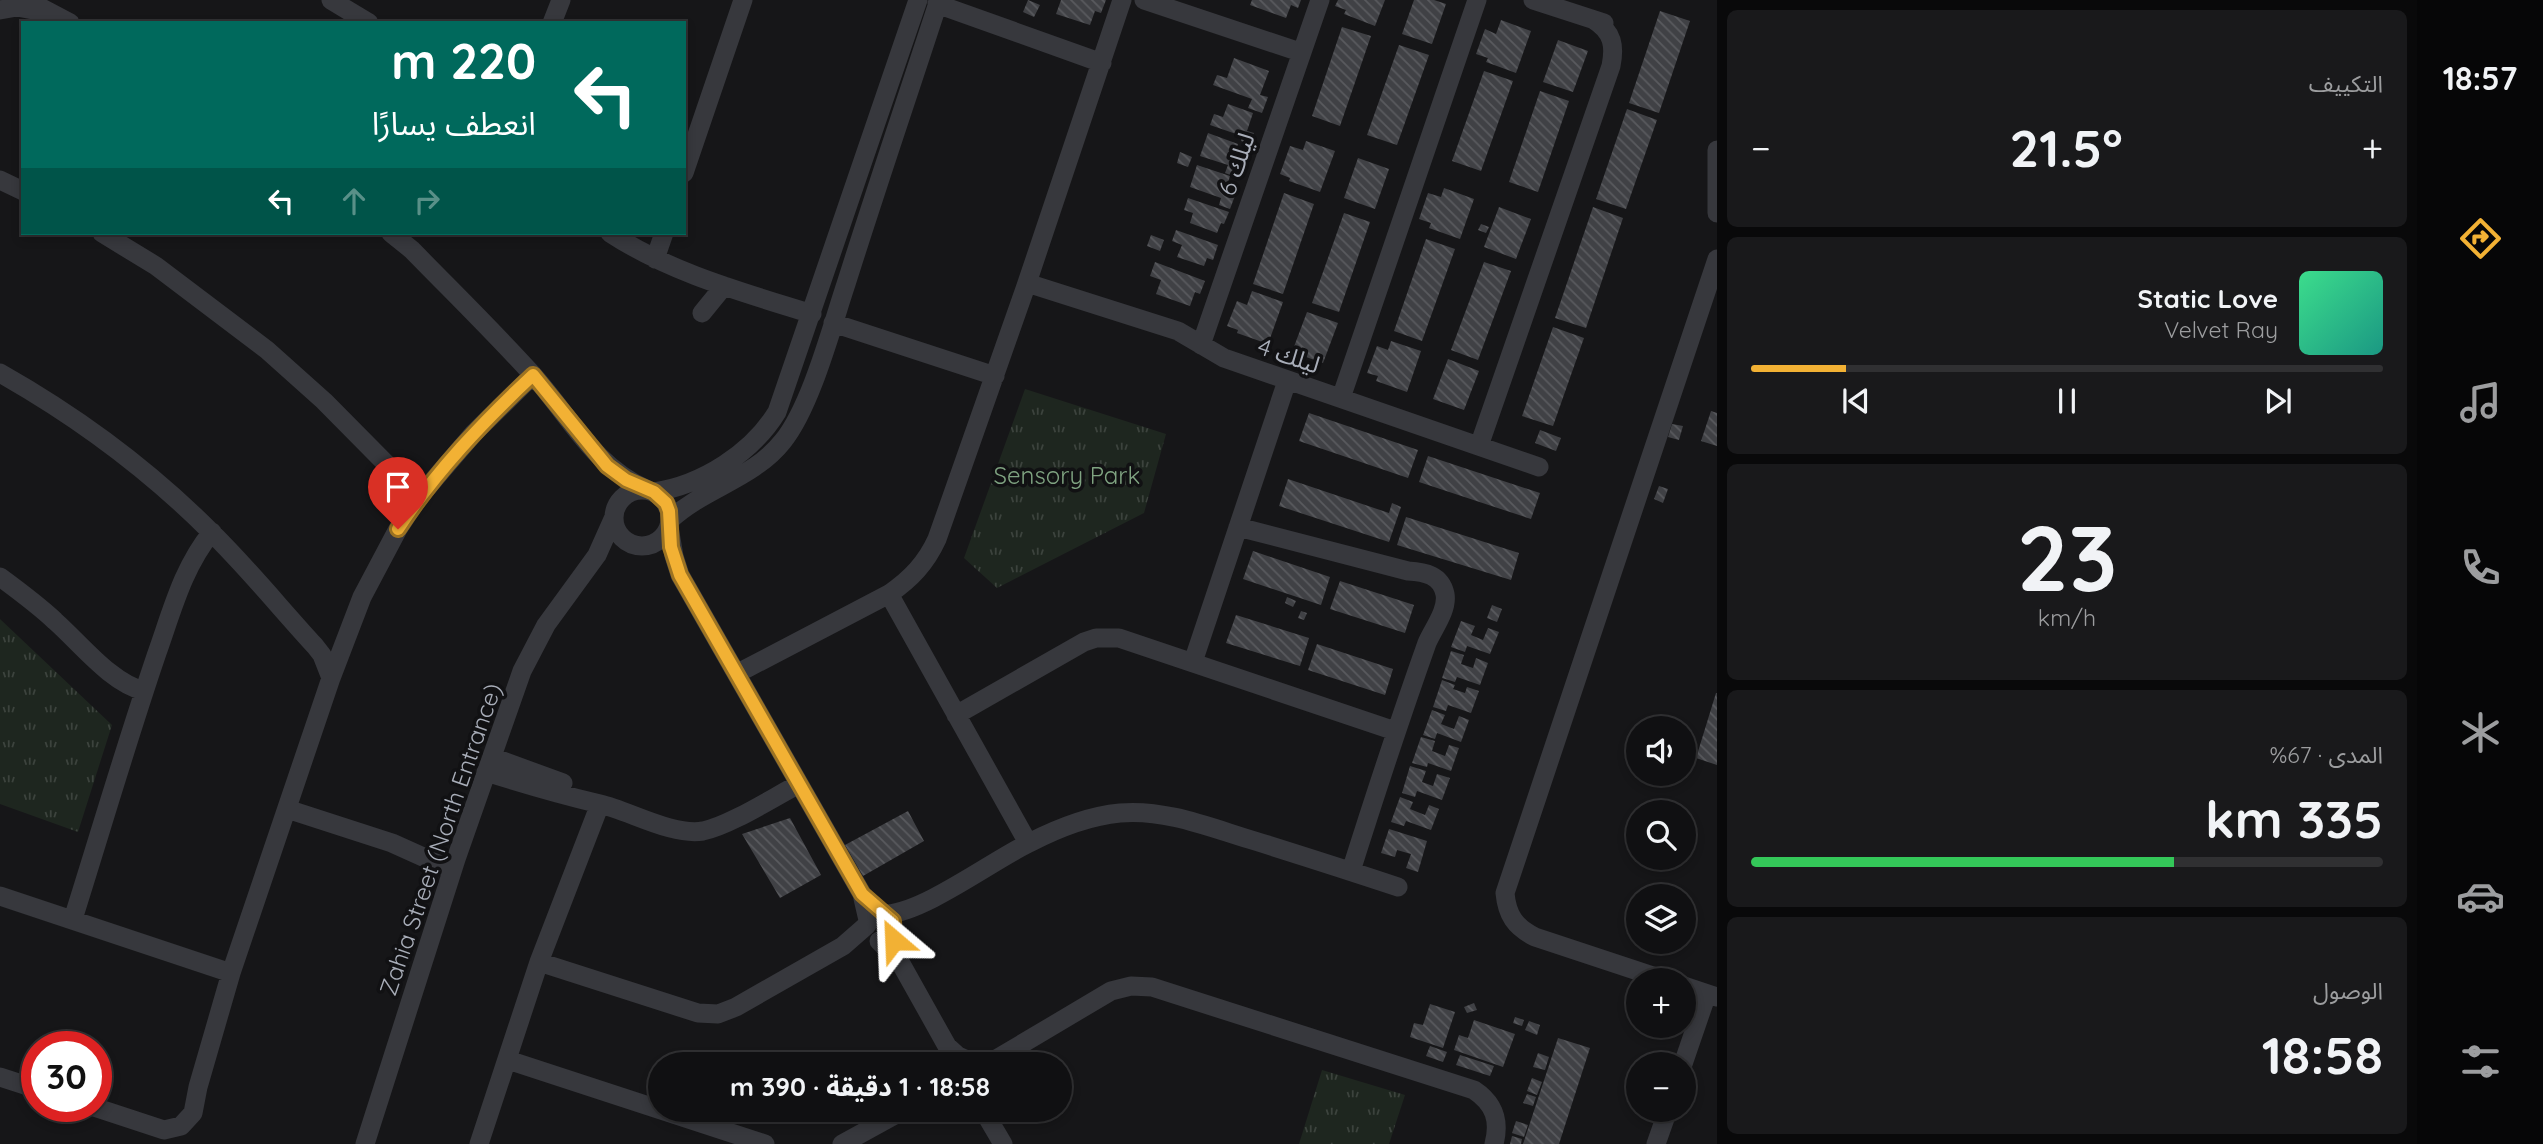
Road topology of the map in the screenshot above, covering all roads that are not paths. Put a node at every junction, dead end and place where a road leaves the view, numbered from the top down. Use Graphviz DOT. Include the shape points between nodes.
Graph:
graph roads {
  1 [pos="28,0"];
  2 [pos="331,0"];
  3 [pos="561,0"];
  4 [pos="743,0"];
  5 [pos="918,0"];
  6 [pos="1122,0"];
  7 [pos="1144,0"];
  8 [pos="1320,0"];
  9 [pos="1477,0"];
  10 [pos="1533,0"];
  11 [pos="938,2"];
  12 [pos="0,10"];
  13 [pos="49,13"];
  14 [pos="66,21"];
  15 [pos="366,21"];
  16 [pos="553,21"];
  17 [pos="1300,52"];
  18 [pos="1101,63"];
  19 [pos="1717,149"];
  20 [pos="686,167"];
  21 [pos="0,180"];
  22 [pos="21,190"];
  23 [pos="1717,213"];
  24 [pos="105,235"];
  25 [pos="393,235"];
  26 [pos="613,235"];
  27 [pos="663,235"];
  28 [pos="654,259"];
  29 [pos="1717,259"];
  30 [pos="825,274"];
  31 [pos="846,282"];
  32 [pos="1027,283"];
  33 [pos="724,286"];
  34 [pos="702,313"];
  35 [pos="812,314"];
  36 [pos="833,323"];
  37 [pos="1201,345"];
  38 [pos="0,373"];
  39 [pos="533,375"];
  40 [pos="995,376"];
  41 [pos="1287,381"];
  42 [pos="1341,398"];
  43 [pos="1479,446"];
  44 [pos="598,457"];
  45 [pos="1539,467"];
  46 [pos="651,491"];
  47 [pos="419,497"];
  48 [pos="615,514"];
  49 [pos="669,523"];
  50 [pos="1238,527"];
  51 [pos="212,532"];
  52 [pos="639,545"];
  53 [pos="591,564"];
  54 [pos="680,575"];
  55 [pos="0,577"];
  56 [pos="889,594"];
  57 [pos="347,632"];
  58 [pos="307,637"];
  59 [pos="1193,662"];
  60 [pos="738,673"];
  61 [pos="331,678"];
  62 [pos="144,691"];
  63 [pos="957,715"];
  64 [pos="1395,731"];
  65 [pos="489,764"];
  66 [pos="799,784"];
  67 [pos="600,804"];
  68 [pos="287,809"];
  69 [pos="1028,843"];
  70 [pos="454,864"];
  71 [pos="1351,871"];
  72 [pos="1398,887"];
  73 [pos="0,896"];
  74 [pos="73,919"];
  75 [pos="881,927"];
  76 [pos="539,962"];
  77 [pos="1629,968"];
  78 [pos="231,973"];
  79 [pos="1712,996"];
  80 [pos="962,1052"];
  81 [pos="984,1052"];
  82 [pos="1688,1052"];
  83 [pos="508,1060"];
  84 [pos="0,1077"];
  85 [pos="21,1083"];
  86 [pos="112,1113"];
  87 [pos="882,1122"];
  88 [pos="990,1122"];
  89 [pos="1664,1122"];
  90 [pos="365,1144"];
  91 [pos="479,1144"];
  92 [pos="765,1144"];
  93 [pos="842,1144"];
  94 [pos="1003,1144"];
  95 [pos="1494,1144"];
  96 [pos="1656,1144"];
  1 -- 13 [label="street"];
  2 -- 15 [label="street"];
  3 -- 16 [label="street"];
  4 -- 20 [label="street"];
  5 -- 30 [label="street"];
  6 -- 18 [label="street"];
  7 -- 17 [label="street"];
  8 -- 17 [label="street, ليلك 6"];
  9 -- 42 [label="street"];
  10 -- 43 [label="street" via="1594,20 1609,33 1614,48"];
  11 -- 18 [label="street"];
  11 -- 31 [label="street"];
  12 -- 13 [label="street" via="17,7"];
  13 -- 14 [label="street"];
  17 -- 37 [label="street, ليلك 6"];
  18 -- 32 [label="street"];
  19 -- 23 [label="street"];
  21 -- 22 [label="street"];
  24 -- 47 [label="street" via="156,266 285,365"];
  25 -- 39 [label="street"];
  26 -- 28 [label="street"];
  27 -- 28 [label="street"];
  28 -- 33 [label="street"];
  29 -- 77 [label="street" via="1505,893 1506,907 1522,930"];
  30 -- 31 [label="street"];
  30 -- 35 [label="street"];
  31 -- 36 [label="street"];
  32 -- 37 [label="street, ليلك 4" via="1178,331"];
  32 -- 40 [label="street"];
  33 -- 34 [label="street"];
  33 -- 35 [label="street"];
  35 -- 46 [label="street" via="784,398 760,437 736,457 691,481"];
  36 -- 40 [label="street"];
  36 -- 49 [label="street" via="802,409 783,442 755,468 694,500"];
  37 -- 41 [label="street, ليلك 4"];
  38 -- 51 [label="street" via="124,455"];
  39 -- 44 [label="street"];
  39 -- 47 [label="street" via="474,433"];
  40 -- 56 [label="street" via="937,539 918,571"];
  41 -- 42 [label="street, ليلك 4"];
  41 -- 50 [label="street"];
  42 -- 43 [label="street, ليلك 4"];
  43 -- 45 [label="street, ليلك 4"];
  44 -- 46 [label="street" via="626,480"];
  44 -- 48 [label="street"];
  46 -- 48 [label="street" via="627,494"];
  46 -- 49 [label="street" via="666,503"];
  47 -- 57 [label="street" via="379,562"];
  48 -- 52 [label="street" via="618,532"];
  48 -- 53 [label="street, Zahia Street (North Entrance)"];
  49 -- 52 [label="street" via="658,540"];
  49 -- 54 [label="street"];
  50 -- 59 [label="street"];
  50 -- 64 [label="street" via="1430,574 1443,587 1445,602"];
  51 -- 58 [label="street"];
  51 -- 62 [label="street" via="184,578"];
  52 -- 53 [label="street"];
  52 -- 54 [label="street" via="659,555"];
  53 -- 65 [label="street, Zahia Street (North Entrance)" via="533,648"];
  54 -- 60 [label="street"];
  55 -- 62 [label="street" via="118,679"];
  56 -- 60 [label="street"];
  56 -- 63 [label="street"];
  57 -- 58 [label="street"];
  57 -- 61 [label="street"];
  58 -- 61 [label="street" via="322,655"];
  59 -- 63 [label="street" via="1119,639 1096,638"];
  59 -- 64 [label="street"];
  60 -- 66 [label="street"];
  61 -- 68 [label="street"];
  62 -- 74 [label="street"];
  63 -- 69 [label="street"];
  64 -- 71 [label="street"];
  65 -- 67 [label="street" via="568,785"];
  65 -- 70 [label="street, Zahia Street (North Entrance)"];
  66 -- 67 [label="street" via="714,828 695,832"];
  66 -- 75 [label="street"];
  67 -- 76 [label="street"];
  68 -- 70 [label="street"];
  68 -- 78 [label="street"];
  69 -- 71 [label="street" via="1076,822 1144,813 1190,821"];
  69 -- 75 [label="street"];
  70 -- 90 [label="street, Zahia Street (North Entrance)"];
  71 -- 72 [label="street"];
  73 -- 74 [label="street"];
  74 -- 78 [label="street"];
  75 -- 76 [label="street" via="736,1007 708,1015"];
  75 -- 80 [label="street"];
  76 -- 83 [label="street"];
  78 -- 86 [label="street" via="193,1113 181,1126 164,1130"];
  79 -- 82 [label="street"];
  81 -- 95 [label="street" via="1111,990 1152,987 1474,1090 1496,1115"];
  83 -- 91 [label="street"];
  83 -- 92 [label="street"];
  84 -- 85 [label="street"];
  87 -- 93 [label="street"];
  88 -- 94 [label="street"];
  89 -- 96 [label="street"];
}
